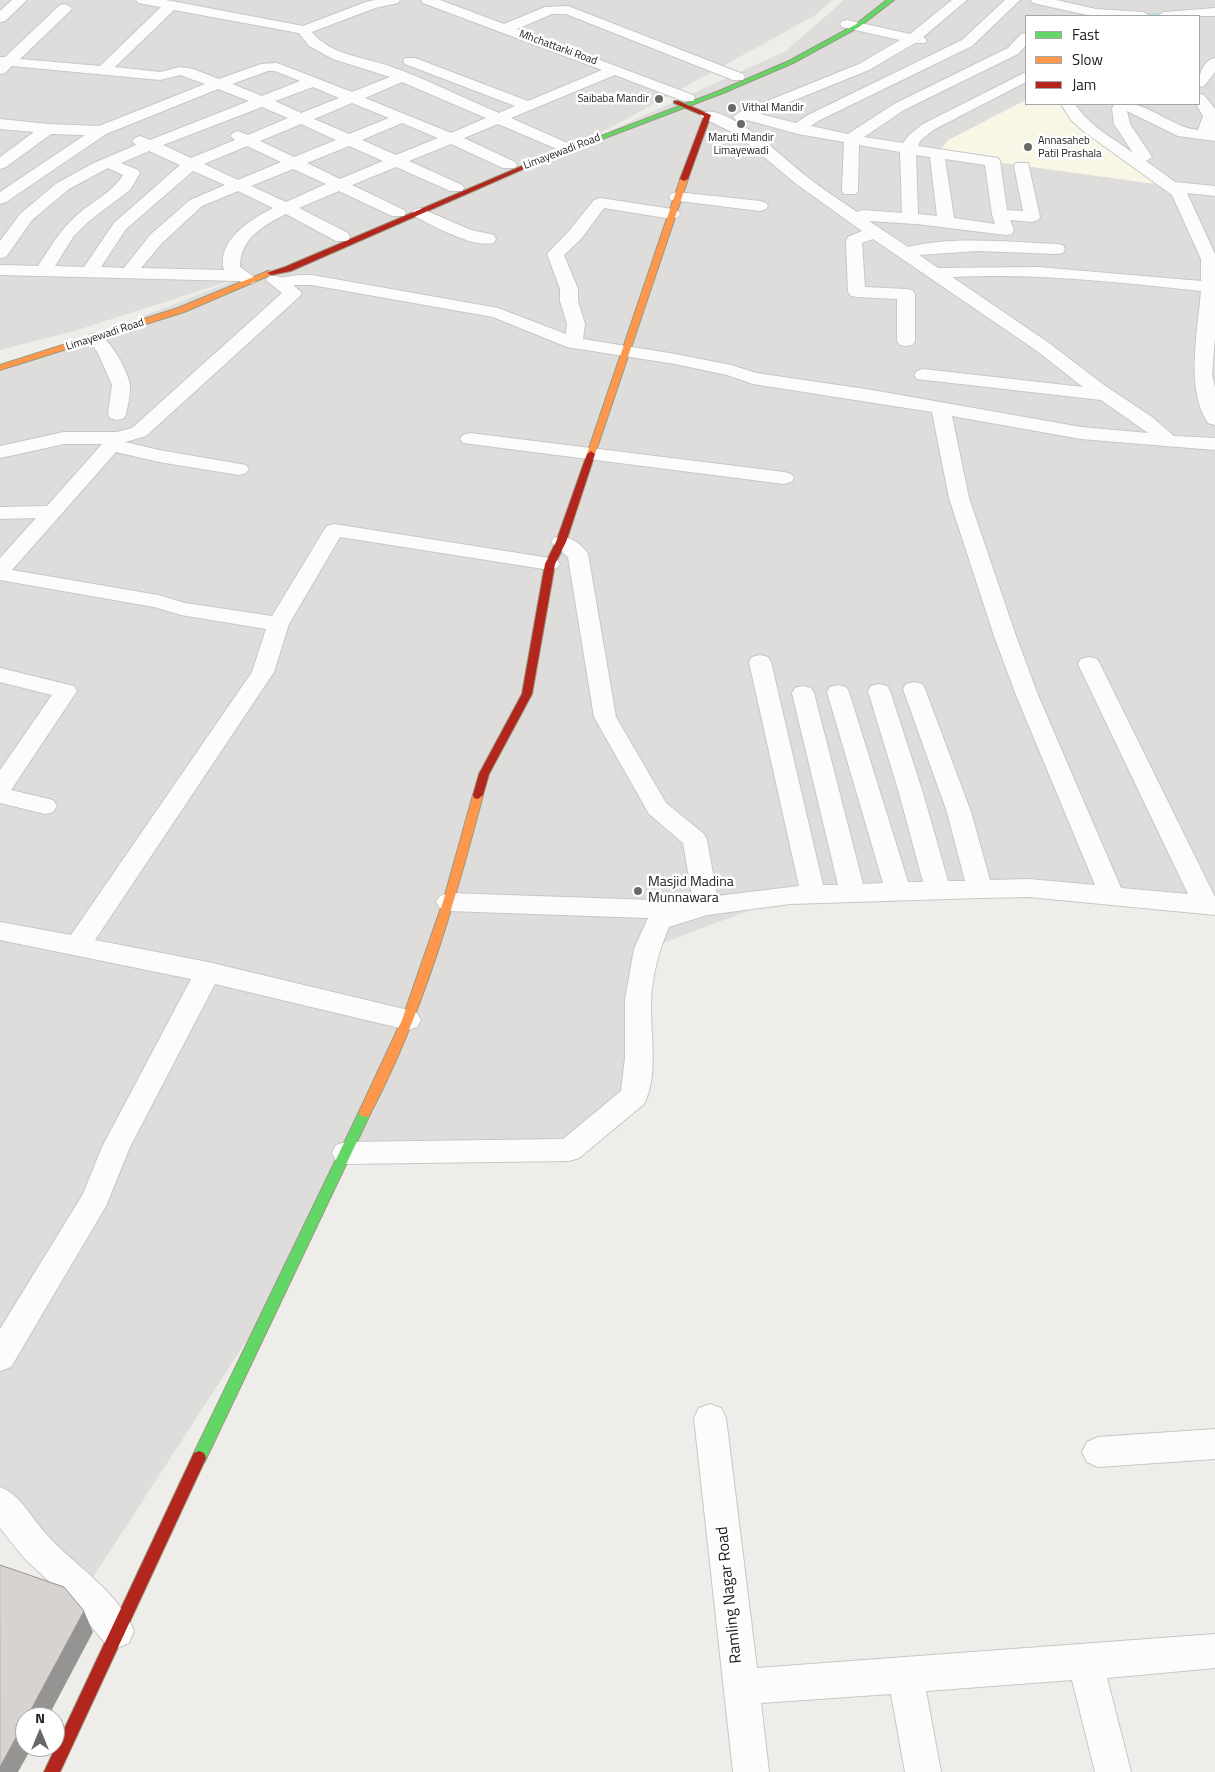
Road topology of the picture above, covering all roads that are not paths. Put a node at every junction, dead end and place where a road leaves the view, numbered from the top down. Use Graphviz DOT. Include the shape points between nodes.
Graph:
graph roads {
  1 [pos="20,0"];
  2 [pos="149,0"];
  3 [pos="349,0"];
  4 [pos="393,0"];
  5 [pos="428,0"];
  6 [pos="879,0"];
  7 [pos="891,0"];
  8 [pos="960,0"];
  9 [pos="1013,0"];
  10 [pos="1038,0"];
  11 [pos="183,4"];
  12 [pos="1060,4"];
  13 [pos="371,5"];
  14 [pos="65,8"];
  15 [pos="1215,12"];
  16 [pos="1049,15"];
  17 [pos="1100,15"];
  18 [pos="1197,15"];
  19 [pos="0,18"];
  20 [pos="852,25"];
  21 [pos="504,28"];
  22 [pos="304,30"];
  23 [pos="1025,38"];
  24 [pos="912,39"];
  25 [pos="956,48"];
  26 [pos="997,58"];
  27 [pos="410,61"];
  28 [pos="1215,62"];
  29 [pos="3,65"];
  30 [pos="1025,65"];
  31 [pos="615,70"];
  32 [pos="103,71"];
  33 [pos="402,77"];
  34 [pos="738,77"];
  35 [pos="1025,77"];
  36 [pos="314,81"];
  37 [pos="218,84"];
  38 [pos="1215,85"];
  39 [pos="1200,90"];
  40 [pos="1200,92"];
  41 [pos="1200,94"];
  42 [pos="353,97"];
  43 [pos="262,101"];
  44 [pos="683,102"];
  45 [pos="167,104"];
  46 [pos="1069,105"];
  47 [pos="1129,105"];
  48 [pos="528,106"];
  49 [pos="708,115"];
  50 [pos="745,115"];
  51 [pos="402,118"];
  52 [pos="499,118"];
  53 [pos="302,119"];
  54 [pos="208,122"];
  55 [pos="725,123"];
  56 [pos="0,124"];
  57 [pos="48,129"];
  58 [pos="106,129"];
  59 [pos="798,129"];
  60 [pos="1210,136"];
  61 [pos="451,138"];
  62 [pos="852,138"];
  63 [pos="348,139"];
  64 [pos="247,141"];
  65 [pos="150,145"];
  66 [pos="565,147"];
  67 [pos="908,148"];
  68 [pos="937,154"];
  69 [pos="1132,160"];
  70 [pos="398,161"];
  71 [pos="292,162"];
  72 [pos="108,163"];
  73 [pos="0,164"];
  74 [pos="191,164"];
  75 [pos="509,165"];
  76 [pos="1022,166"];
  77 [pos="341,184"];
  78 [pos="236,185"];
  79 [pos="1170,186"];
  80 [pos="456,188"];
  81 [pos="850,191"];
  82 [pos="1215,191"];
  83 [pos="677,197"];
  84 [pos="0,199"];
  85 [pos="760,206"];
  86 [pos="286,208"];
  87 [pos="398,213"];
  88 [pos="420,213"];
  89 [pos="672,214"];
  90 [pos="1000,214"];
  91 [pos="910,217"];
  92 [pos="946,223"];
  93 [pos="867,227"];
  94 [pos="342,237"];
  95 [pos="488,239"];
  96 [pos="1056,249"];
  97 [pos="0,253"];
  98 [pos="904,253"];
  99 [pos="1212,259"];
  100 [pos="0,270"];
  101 [pos="44,270"];
  102 [pos="89,272"];
  103 [pos="934,273"];
  104 [pos="128,274"];
  105 [pos="260,278"];
  106 [pos="1212,285"];
  107 [pos="209,297"];
  108 [pos="1211,317"];
  109 [pos="96,338"];
  110 [pos="906,341"];
  111 [pos="573,343"];
  112 [pos="627,351"];
  113 [pos="0,360"];
  114 [pos="0,368"];
  115 [pos="923,374"];
  116 [pos="1209,376"];
  117 [pos="1106,395"];
  118 [pos="941,409"];
  119 [pos="1214,413"];
  120 [pos="117,414"];
  121 [pos="470,439"];
  122 [pos="115,441"];
  123 [pos="1169,441"];
  124 [pos="1215,444"];
  125 [pos="0,452"];
  126 [pos="591,454"];
  127 [pos="239,469"];
  128 [pos="784,478"];
  129 [pos="53,512"];
  130 [pos="0,513"];
  131 [pos="561,542"];
  132 [pos="550,564"];
  133 [pos="0,573"];
  134 [pos="278,624"];
  135 [pos="760,662"];
  136 [pos="1088,664"];
  137 [pos="0,675"];
  138 [pos="914,690"];
  139 [pos="879,691"];
  140 [pos="838,692"];
  141 [pos="803,693"];
  142 [pos="0,788"];
  143 [pos="0,795"];
  144 [pos="45,806"];
  145 [pos="980,889"];
  146 [pos="938,890"];
  147 [pos="898,891"];
  148 [pos="853,893"];
  149 [pos="813,894"];
  150 [pos="1112,896"];
  151 [pos="449,902"];
  152 [pos="1210,906"];
  153 [pos="700,908"];
  154 [pos="0,931"];
  155 [pos="77,946"];
  156 [pos="208,972"];
  157 [pos="408,1020"];
  158 [pos="346,1153"];
  159 [pos="0,1357"];
  160 [pos="710,1418"];
  161 [pos="1215,1444"];
  162 [pos="1098,1452"];
  163 [pos="0,1502"];
  164 [pos="117,1631"];
  165 [pos="1215,1651"];
  166 [pos="1085,1662"];
  167 [pos="906,1676"];
  168 [pos="740,1687"];
  169 [pos="52,1772"];
  170 [pos="751,1772"];
  171 [pos="923,1772"];
  172 [pos="1113,1772"];
  1 -- 19 [label="street"];
  2 -- 11 [label="street"];
  3 -- 13 [label="street"];
  4 -- 13 [label="street"];
  5 -- 21 [label="street, Mhchattarki Road"];
  6 -- 20 [label="street"];
  7 -- 20 [label="street"];
  8 -- 24 [label="street"];
  9 -- 25 [label="street" via="967,43"];
  10 -- 12 [label="street"];
  11 -- 22 [label="street" via="228,9"];
  11 -- 32 [label="street"];
  12 -- 16 [label="street"];
  12 -- 17 [label="street"];
  13 -- 22 [label="street"];
  14 -- 29 [label="street"];
  15 -- 18 [label="street"];
  20 -- 24 [label="street"];
  20 -- 34 [label="street, Limayewadi Road"];
  20 -- 44 [label="street, Limayewadi Road" via="791,62 721,92"];
  21 -- 31 [label="street, Mhchattarki Road"];
  21 -- 34 [label="street" via="550,10 568,10"];
  22 -- 33 [label="street" via="314,43 338,56"];
  23 -- 26 [label="street" via="1013,51"];
  24 -- 25 [label="street"];
  24 -- 50 [label="street" via="864,67"];
  25 -- 26 [label="street"];
  25 -- 59 [label="street" via="812,118"];
  26 -- 30 [label="street"];
  26 -- 62 [label="street" via="899,107"];
  27 -- 48 [label="street"];
  28 -- 39 [label="street"];
  29 -- 32 [label="street"];
  31 -- 44 [label="street, Mhchattarki Road"];
  31 -- 48 [label="street"];
  32 -- 37 [label="street" via="164,76 185,71"];
  33 -- 42 [label="street"];
  33 -- 52 [label="street"];
  34 -- 44 [label="street, Limayewadi Road"];
  35 -- 67 [label="street" via="928,127 914,138"];
  36 -- 37 [label="street" via="271,67"];
  36 -- 42 [label="street"];
  36 -- 43 [label="street"];
  37 -- 43 [label="street"];
  37 -- 45 [label="street"];
  38 -- 40 [label="street"];
  41 -- 60 [label="street" via="1212,117 1206,128"];
  42 -- 51 [label="street"];
  42 -- 53 [label="street"];
  43 -- 53 [label="street"];
  43 -- 54 [label="street"];
  44 -- 49 [label="street"];
  44 -- 66 [label="street, Limayewadi Road"];
  45 -- 54 [label="street"];
  45 -- 58 [label="street"];
  46 -- 69 [label="street" via="1088,128"];
  47 -- 60 [label="street" via="1172,129"];
  47 -- 69 [label="street" via="1119,108 1122,124 1144,157"];
  48 -- 52 [label="street"];
  49 -- 55 [label="street"];
  49 -- 83 [label="street"];
  50 -- 55 [label="street"];
  50 -- 59 [label="street"];
  51 -- 61 [label="street"];
  51 -- 63 [label="street"];
  52 -- 61 [label="street"];
  52 -- 66 [label="street"];
  53 -- 63 [label="street"];
  53 -- 64 [label="street"];
  54 -- 64 [label="street"];
  54 -- 65 [label="street"];
  55 -- 93 [label="street" via="743,132 801,180"];
  56 -- 57 [label="street"];
  57 -- 58 [label="street"];
  57 -- 73 [label="street"];
  58 -- 65 [label="street"];
  58 -- 84 [label="street"];
  59 -- 62 [label="street"];
  61 -- 70 [label="street"];
  61 -- 75 [label="street"];
  62 -- 67 [label="street"];
  62 -- 81 [label="street"];
  63 -- 70 [label="street"];
  63 -- 71 [label="street"];
  64 -- 71 [label="street"];
  64 -- 74 [label="street"];
  65 -- 72 [label="street"];
  65 -- 74 [label="street"];
  66 -- 75 [label="street, Limayewadi Road"];
  66 -- 88 [label="street, Limayewadi Road"];
  67 -- 68 [label="street"];
  67 -- 91 [label="street"];
  68 -- 90 [label="street" via="992,161"];
  68 -- 92 [label="street"];
  69 -- 79 [label="street"];
  70 -- 77 [label="street"];
  70 -- 80 [label="street"];
  71 -- 77 [label="street"];
  71 -- 78 [label="street"];
  72 -- 97 [label="street" via="63,186 26,217"];
  72 -- 101 [label="street" via="132,173 124,188 67,234"];
  74 -- 78 [label="street"];
  74 -- 102 [label="street" via="120,226"];
  75 -- 80 [label="street, Limayewadi Road"];
  76 -- 90 [label="street" via="1032,216"];
  77 -- 86 [label="street"];
  77 -- 87 [label="street"];
  78 -- 86 [label="street"];
  78 -- 104 [label="street" via="196,202 156,239"];
  79 -- 82 [label="street"];
  79 -- 99 [label="street" via="1178,192"];
  80 -- 87 [label="street, Limayewadi Road"];
  83 -- 85 [label="street"];
  83 -- 89 [label="street"];
  86 -- 94 [label="street"];
  86 -- 105 [label="street" via="246,232 234,249 230,260 232,269"];
  87 -- 94 [label="street, Limayewadi Road"];
  88 -- 95 [label="street" via="466,234"];
  88 -- 105 [label="street, Limayewadi Road"];
  89 -- 111 [label="street" via="600,203 555,254 569,289 576,324"];
  89 -- 112 [label="street"];
  90 -- 92 [label="street" via="1006,230"];
  91 -- 92 [label="street"];
  91 -- 93 [label="street" via="863,215"];
  93 -- 98 [label="street"];
  93 -- 110 [label="street" via="854,241 857,292 906,294"];
  94 -- 105 [label="street, Limayewadi Road" via="279,264"];
  96 -- 98 [label="street" via="975,246 917,249"];
  98 -- 103 [label="street"];
  99 -- 106 [label="street"];
  100 -- 101 [label="street"];
  101 -- 102 [label="street"];
  102 -- 104 [label="street"];
  103 -- 106 [label="street" via="976,270 1070,274"];
  103 -- 117 [label="street" via="1043,347"];
  104 -- 105 [label="street"];
  105 -- 107 [label="street, Limayewadi Road"];
  105 -- 111 [label="street" via="312,280 498,313"];
  105 -- 122 [label="street" via="293,293 139,432"];
  106 -- 108 [label="street"];
  107 -- 109 [label="street, Limayewadi Road" via="181,310"];
  107 -- 113 [label="street, Limayewadi Road"];
  108 -- 116 [label="street"];
  109 -- 114 [label="street, Limayewadi Road"];
  109 -- 120 [label="street" via="107,353 121,385"];
  111 -- 112 [label="street"];
  112 -- 118 [label="street" via="731,370 753,378"];
  112 -- 126 [label="street"];
  115 -- 117 [label="street"];
  116 -- 119 [label="street"];
  117 -- 123 [label="street"];
  118 -- 123 [label="street" via="1081,433"];
  118 -- 150 [label="street" via="959,498 1005,636"];
  121 -- 126 [label="street"];
  122 -- 125 [label="street" via="64,438"];
  122 -- 127 [label="street" via="159,456"];
  122 -- 129 [label="street"];
  123 -- 124 [label="street"];
  126 -- 128 [label="street"];
  126 -- 131 [label="street"];
  129 -- 130 [label="street"];
  129 -- 133 [label="street"];
  131 -- 132 [label="street"];
  131 -- 153 [label="street" via="578,554 605,717 657,808 695,840"];
  132 -- 134 [label="street" via="334,530"];
  132 -- 151 [label="street" via="527,694 484,774"];
  133 -- 134 [label="street" via="158,601 181,609"];
  134 -- 155 [label="street" via="263,672"];
  135 -- 149 [label="street"];
  136 -- 152 [label="street"];
  137 -- 142 [label="street" via="66,691"];
  138 -- 145 [label="street" via="959,812"];
  139 -- 146 [label="street"];
  140 -- 147 [label="street"];
  141 -- 148 [label="street"];
  143 -- 144 [label="street"];
  145 -- 146 [label="street"];
  145 -- 150 [label="street" via="1029,888"];
  146 -- 147 [label="street"];
  147 -- 148 [label="street"];
  148 -- 149 [label="street"];
  149 -- 153 [label="street"];
  150 -- 152 [label="street"];
  151 -- 153 [label="street"];
  151 -- 157 [label="street"];
  153 -- 158 [label="street" via="659,921 647,949 638,1000 639,1058 634,1096 569,1150"];
  154 -- 155 [label="street"];
  155 -- 156 [label="street"];
  156 -- 157 [label="street"];
  156 -- 159 [label="street" via="116,1148 96,1198"];
  157 -- 158 [label="street"];
  158 -- 164 [label="street"];
  160 -- 168 [label="street, Ramling Nagar Road"];
  161 -- 162 [label="street"];
  163 -- 164 [label="street" via="36,1547 84,1591"];
  164 -- 169 [label="street"];
  165 -- 166 [label="street"];
  166 -- 167 [label="street"];
  166 -- 172 [label="street"];
  167 -- 168 [label="street"];
  167 -- 171 [label="street"];
  168 -- 170 [label="street, Ramling Nagar Road"];
}
